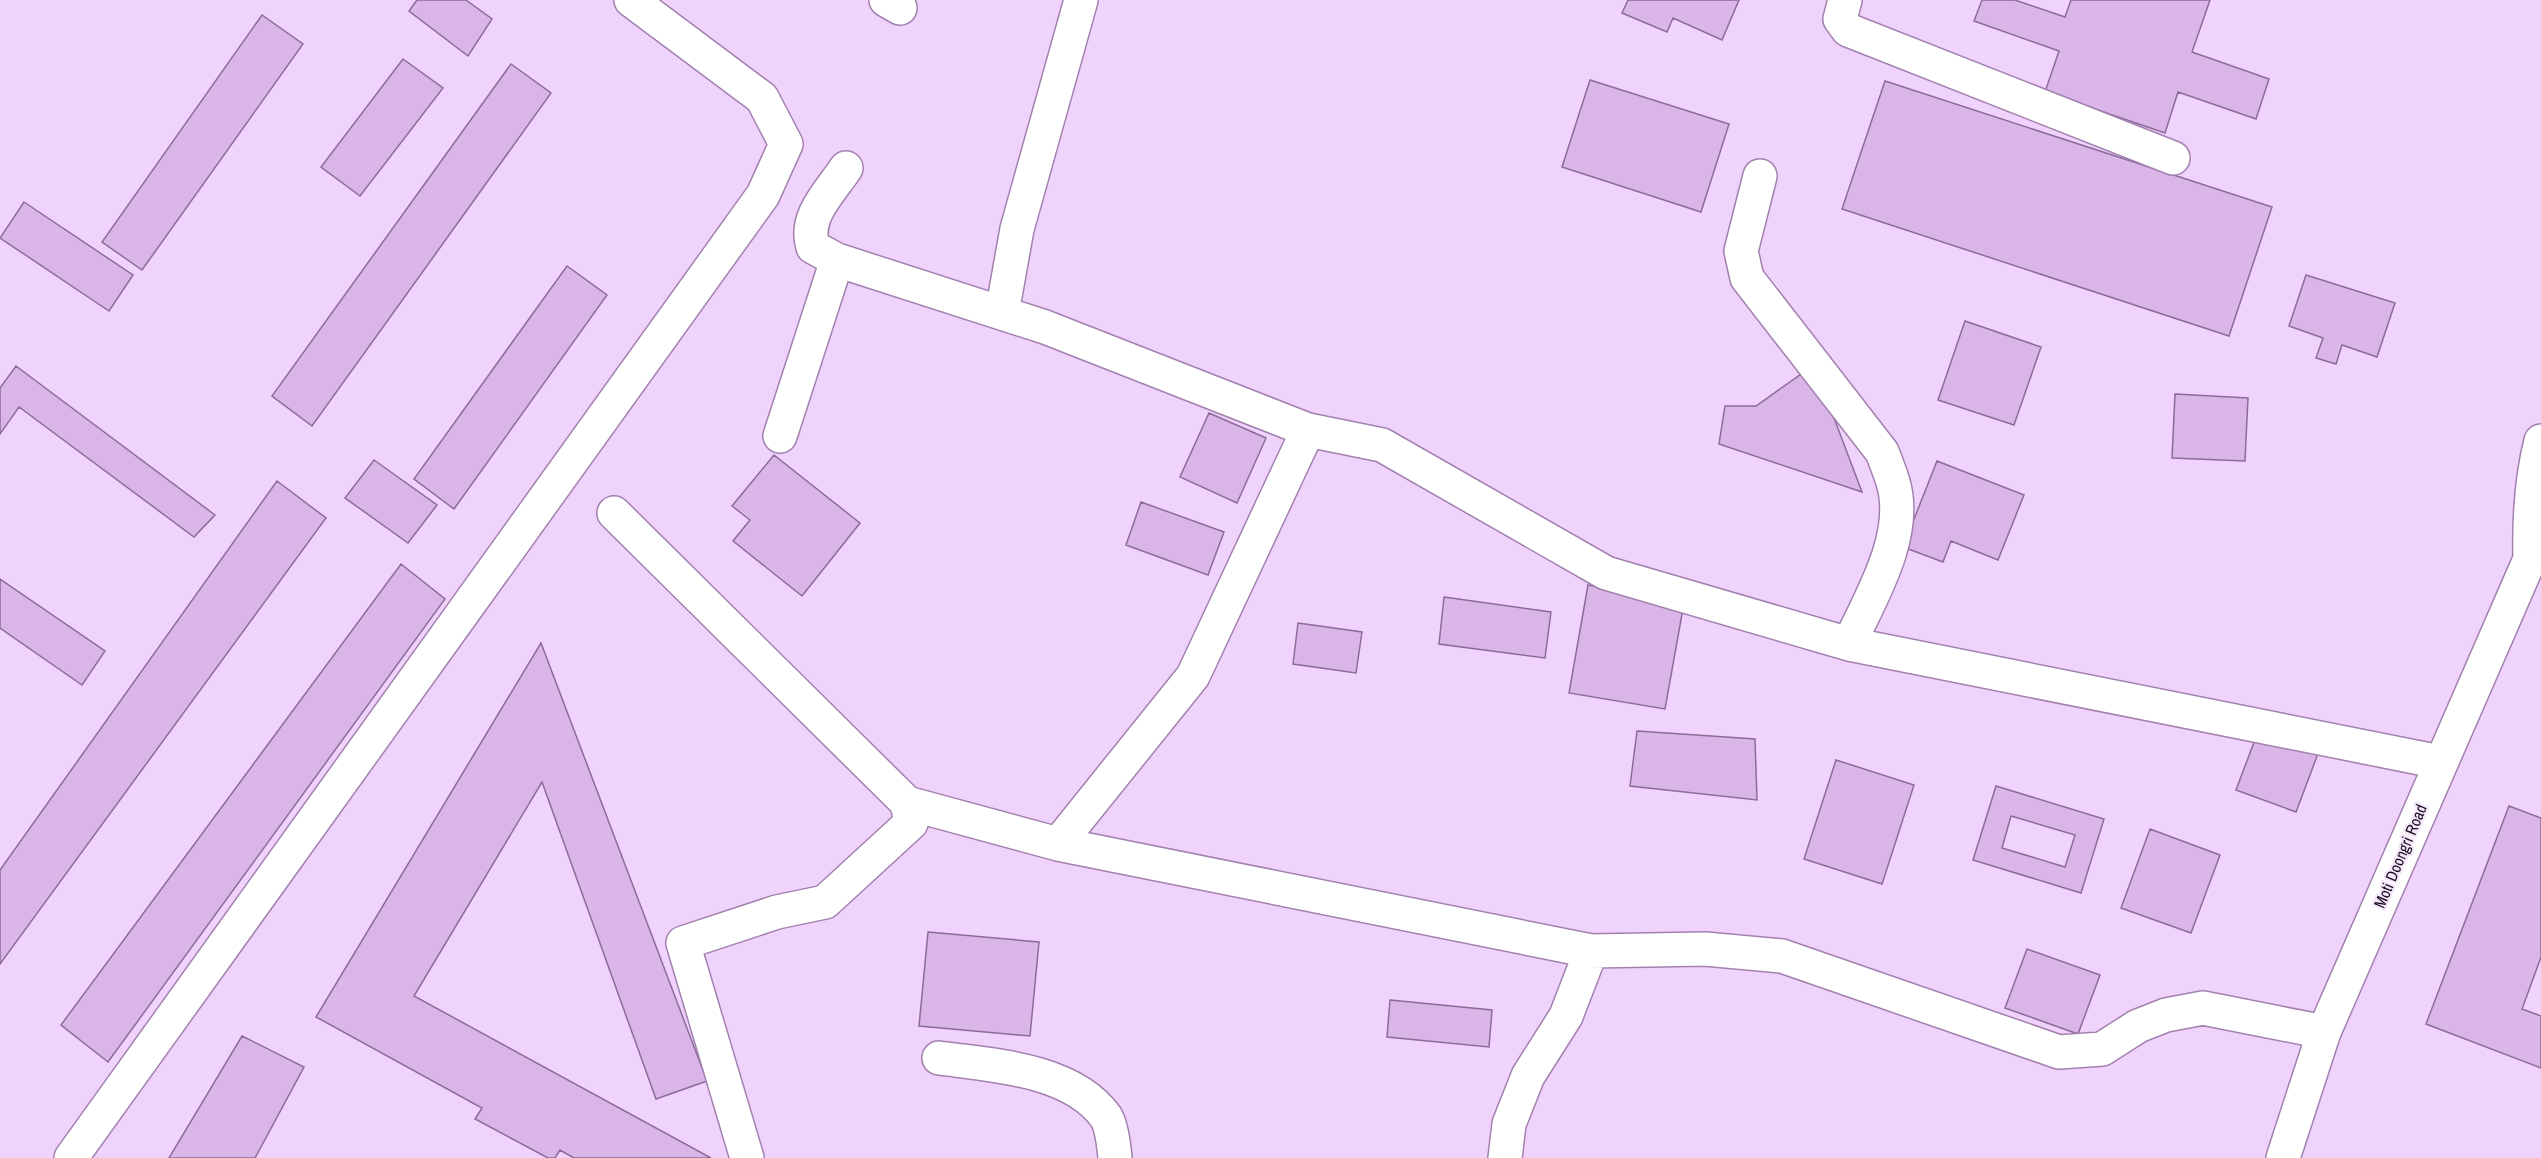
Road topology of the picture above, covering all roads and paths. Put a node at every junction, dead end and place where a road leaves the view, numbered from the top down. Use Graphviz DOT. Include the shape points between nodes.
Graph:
graph roads {
  1 [pos="631,0"];
  2 [pos="1081,0"];
  3 [pos="1845,0"];
  4 [pos="2173,159"];
  5 [pos="846,168"];
  6 [pos="1760,176"];
  7 [pos="837,260"];
  8 [pos="1002,313"];
  9 [pos="1308,429"];
  10 [pos="780,436"];
  11 [pos="2541,441"];
  12 [pos="614,513"];
  13 [pos="2535,554"];
  14 [pos="1849,644"];
  15 [pos="2440,762"];
  16 [pos="907,803"];
  17 [pos="1058,844"];
  18 [pos="1591,951"];
  19 [pos="2324,1032"];
  20 [pos="939,1058"];
  21 [pos="71,1158"];
  22 [pos="747,1158"];
  23 [pos="1115,1158"];
  24 [pos="1505,1158"];
  25 [pos="2283,1158"];
  1 -- 21 [label="street" via="762,98 786,144 763,195"];
  2 -- 8 [label="street" via="1017,229"];
  3 -- 4 [label="street" via="1840,19 1848,30"];
  5 -- 7 [label="street" via="812,219 809,234 813,247"];
  6 -- 14 [label="street" via="1741,251 1747,278 1882,452 1894,484 1896,524 1887,561"];
  7 -- 8 [label="street"];
  7 -- 10 [label="street"];
  8 -- 9 [label="street"];
  9 -- 14 [label="street" via="1382,445 1606,573"];
  9 -- 17 [label="street" via="1193,676"];
  11 -- 13 [label="street, Moti Doongri Road" via="2529,505"];
  12 -- 16 [label="street"];
  13 -- 15 [label="street, Moti Doongri Road"];
  14 -- 15 [label="street"];
  15 -- 19 [label="street, Moti Doongri Road"];
  16 -- 17 [label="street"];
  16 -- 22 [label="street" via="911,823 825,902 777,912 683,943"];
  17 -- 18 [label="street"];
  18 -- 19 [label="street" via="1705,948 1782,956 2059,1052 2102,1049 2138,1026 2166,1015 2203,1008"];
  18 -- 24 [label="street" via="1566,1016 1528,1076 1509,1124"];
  19 -- 25 [label="street, Moti Doongri Road"];
  20 -- 23 [label="street" via="1047,1077 1085,1097 1107,1119"];
}
